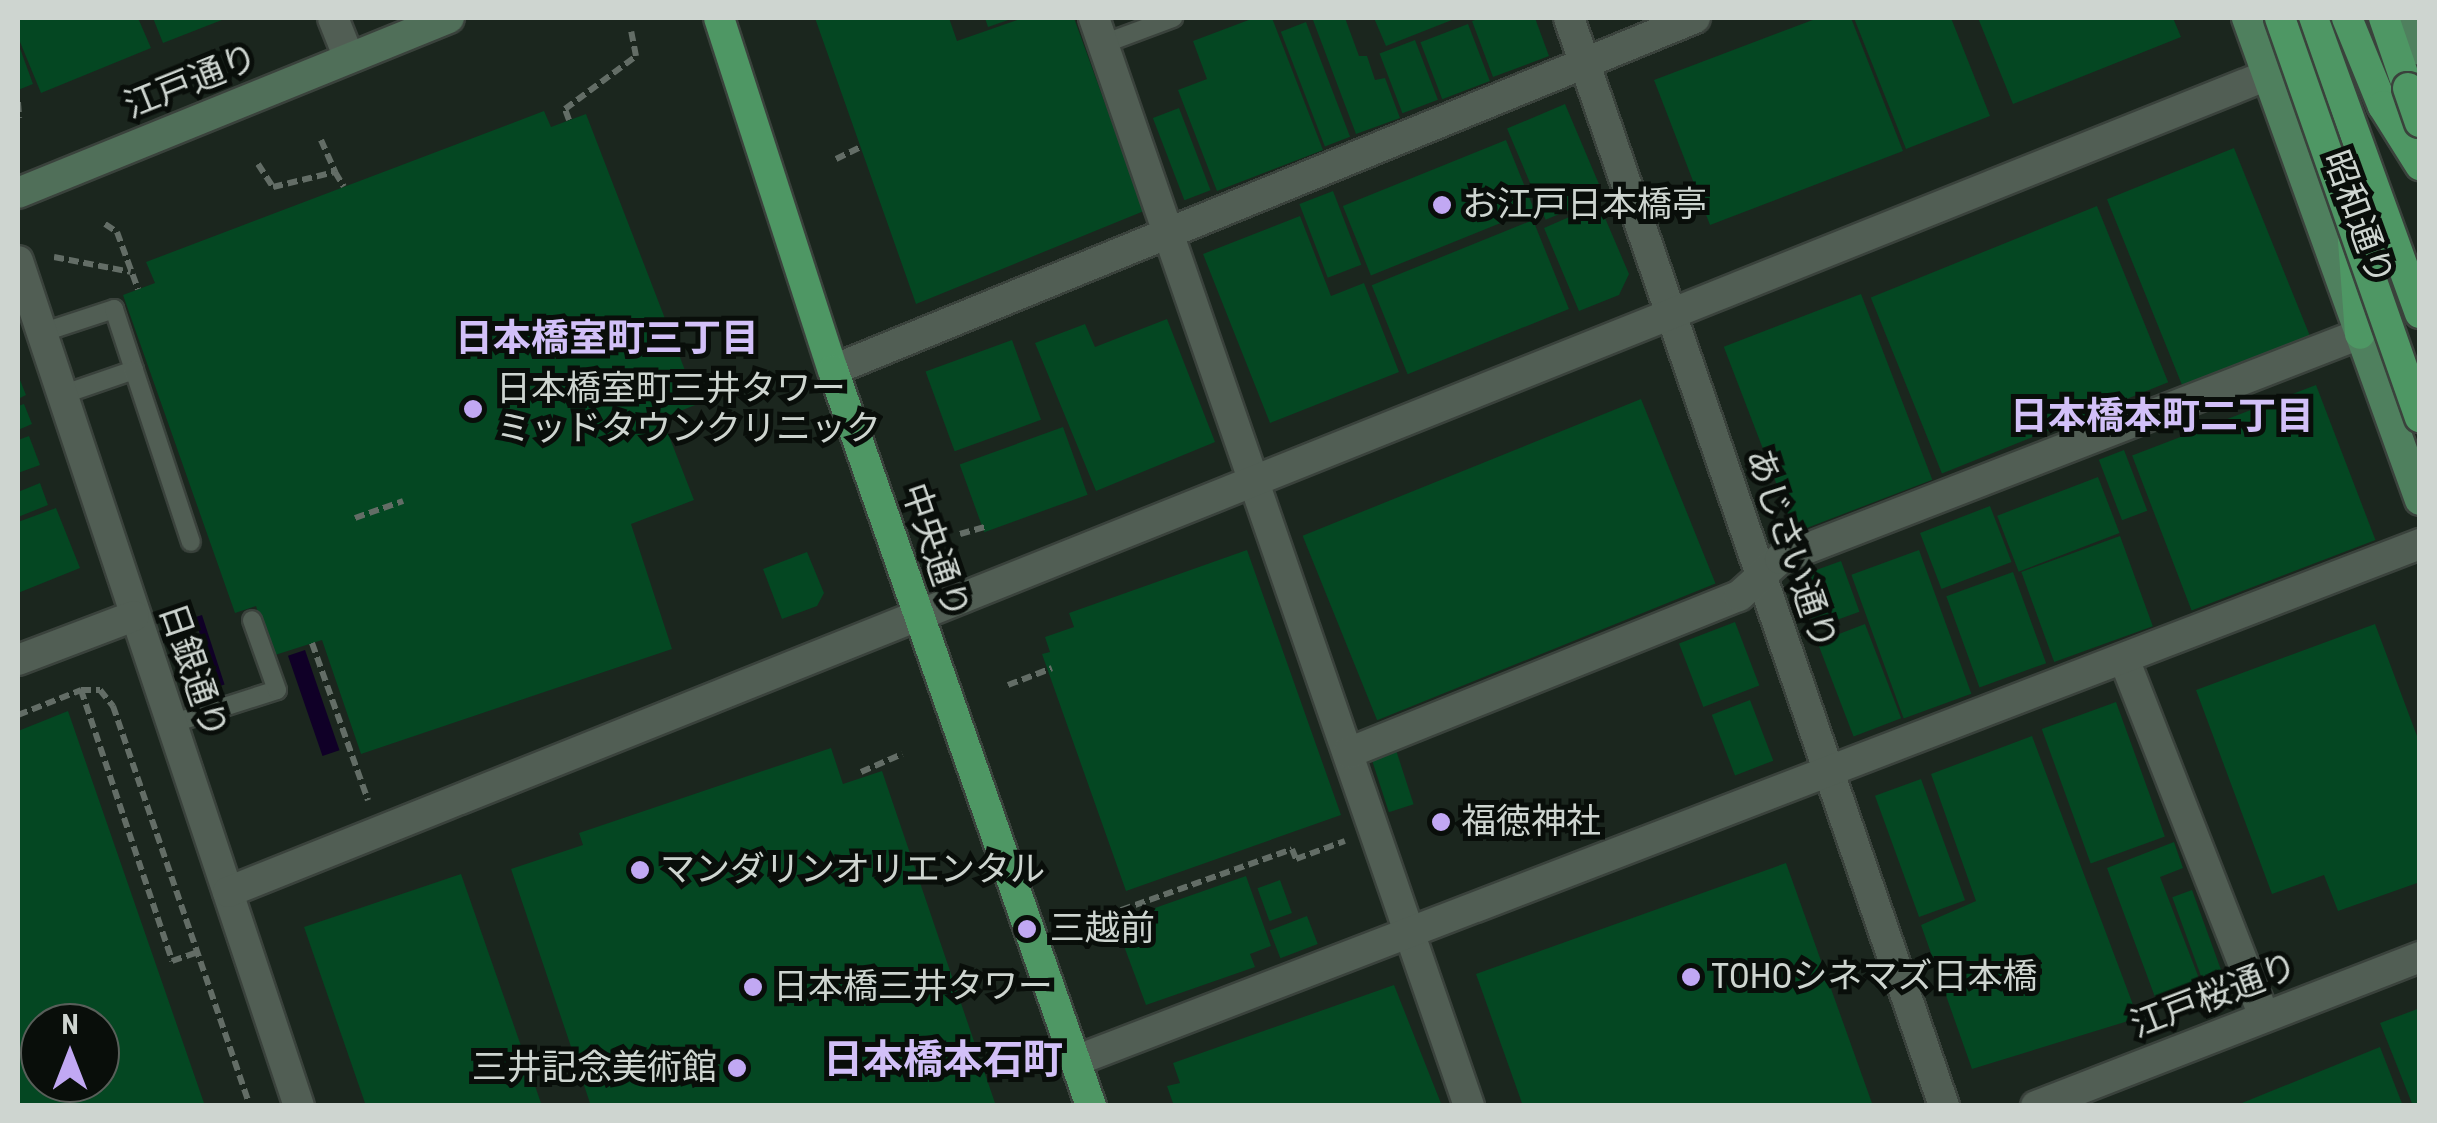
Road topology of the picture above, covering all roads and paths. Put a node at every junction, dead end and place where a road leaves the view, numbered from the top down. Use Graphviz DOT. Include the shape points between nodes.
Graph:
graph roads {
  1 [pos="333,18"];
  2 [pos="449,18"];
  3 [pos="719,18"];
  4 [pos="1173,18"];
  5 [pos="1569,18"];
  6 [pos="1695,18"];
  7 [pos="2248,18"];
  8 [pos="2280,18"];
  9 [pos="2313,18"];
  10 [pos="2346,18"];
  11 [pos="2408,27"];
  12 [pos="631,30"];
  13 [pos="1099,31"];
  14 [pos="349,58"];
  15 [pos="1584,62"];
  16 [pos="2329,64"];
  17 [pos="2268,76"];
  18 [pos="18,102"];
  19 [pos="19,118"];
  20 [pos="570,120"];
  21 [pos="2420,122"];
  22 [pos="321,140"];
  23 [pos="861,147"];
  24 [pos="836,159"];
  25 [pos="258,164"];
  26 [pos="2420,164"];
  27 [pos="335,172"];
  28 [pos="344,187"];
  29 [pos="18,193"];
  30 [pos="104,224"];
  31 [pos="1168,230"];
  32 [pos="51,257"];
  33 [pos="18,261"];
  34 [pos="131,272"];
  35 [pos="138,289"];
  36 [pos="2420,313"];
  37 [pos="1672,316"];
  38 [pos="41,333"];
  39 [pos="2360,334"];
  40 [pos="134,370"];
  41 [pos="832,370"];
  42 [pos="62,395"];
  43 [pos="2420,417"];
  44 [pos="1255,484"];
  45 [pos="2420,500"];
  46 [pos="402,501"];
  47 [pos="355,518"];
  48 [pos="985,527"];
  49 [pos="960,534"];
  50 [pos="191,542"];
  51 [pos="2420,544"];
  52 [pos="1761,578"];
  53 [pos="134,616"];
  54 [pos="917,616"];
  55 [pos="252,620"];
  56 [pos="312,644"];
  57 [pos="2124,659"];
  58 [pos="18,660"];
  59 [pos="1052,668"];
  60 [pos="1008,685"];
  61 [pos="81,690"];
  62 [pos="18,715"];
  63 [pos="172,724"];
  64 [pos="1348,753"];
  65 [pos="902,754"];
  66 [pos="861,772"];
  67 [pos="1828,773"];
  68 [pos="368,800"];
  69 [pos="1376,830"];
  70 [pos="228,892"];
  71 [pos="1093,920"];
  72 [pos="1410,934"];
  73 [pos="198,952"];
  74 [pos="2420,957"];
  75 [pos="2264,1017"];
  76 [pos="1075,1062"];
  77 [pos="250,1106"];
  78 [pos="299,1106"];
  79 [pos="1091,1106"];
  80 [pos="1469,1106"];
  81 [pos="1944,1106"];
  82 [pos="2036,1106"];
  1 -- 14 [label="street"];
  2 -- 14 [label="main road, 江戸通り"];
  3 -- 41 [label="highway, 中央通り"];
  4 -- 13 [label="lane"];
  5 -- 15 [label="street, あじさい通り"];
  6 -- 15 [label="street"];
  7 -- 17 [label="main road, 昭和通り"];
  8 -- 43 [label="highway, bridge"];
  9 -- 16 [label="highway"];
  10 -- 26 [label="highway" via="2383,106"];
  11 -- 21 [label="highway, bridge"];
  12 -- 20 [label="path" via="636,56 565,109"];
  13 -- 31 [label="street"];
  14 -- 29 [label="main road, 江戸通り"];
  15 -- 31 [label="street"];
  15 -- 37 [label="street, あじさい通り"];
  16 -- 36 [label="highway"];
  16 -- 39 [label="highway" via="2350,192"];
  17 -- 37 [label="street"];
  17 -- 39 [label="main road, 昭和通り"];
  18 -- 19 [label="path"];
  22 -- 27 [label="path"];
  23 -- 24 [label="path"];
  25 -- 27 [label="path" via="274,187"];
  27 -- 28 [label="path"];
  30 -- 34 [label="path" via="117,232"];
  31 -- 41 [label="street"];
  31 -- 44 [label="street"];
  32 -- 34 [label="path"];
  33 -- 38 [label="street, 日銀通り"];
  34 -- 35 [label="path"];
  37 -- 44 [label="street"];
  37 -- 52 [label="street, あじさい通り"];
  38 -- 40 [label="lane" via="114,309"];
  38 -- 42 [label="street, 日銀通り"];
  39 -- 45 [label="main road, 昭和通り"];
  39 -- 52 [label="street" via="1780,560"];
  40 -- 42 [label="lane"];
  40 -- 50 [label="lane"];
  41 -- 54 [label="highway, 中央通り"];
  42 -- 53 [label="street, 日銀通り"];
  44 -- 54 [label="street"];
  44 -- 64 [label="street"];
  46 -- 47 [label="path"];
  48 -- 49 [label="path"];
  51 -- 57 [label="street"];
  52 -- 64 [label="street" via="1740,596"];
  52 -- 67 [label="street, あじさい通り"];
  53 -- 58 [label="street"];
  53 -- 63 [label="street, 日銀通り"];
  54 -- 70 [label="street"];
  54 -- 76 [label="highway, 中央通り"];
  55 -- 63 [label="lane" via="276,690"];
  56 -- 68 [label="path"];
  57 -- 67 [label="street"];
  57 -- 75 [label="street"];
  59 -- 60 [label="path"];
  61 -- 62 [label="path"];
  61 -- 73 [label="path" via="100,690 113,706"];
  61 -- 73 [label="path" via="172,962"];
  63 -- 70 [label="street, 日銀通り"];
  64 -- 69 [label="street"];
  65 -- 66 [label="path"];
  67 -- 72 [label="street"];
  67 -- 81 [label="street, あじさい通り"];
  69 -- 71 [label="path" via="1296,859 1292,849"];
  69 -- 72 [label="street"];
  70 -- 78 [label="street, 日銀通り"];
  72 -- 76 [label="street"];
  72 -- 80 [label="street"];
  73 -- 77 [label="path"];
  74 -- 75 [label="street, 江戸桜通り"];
  75 -- 82 [label="street, 江戸桜通り"];
  76 -- 79 [label="highway, 中央通り"];
}
